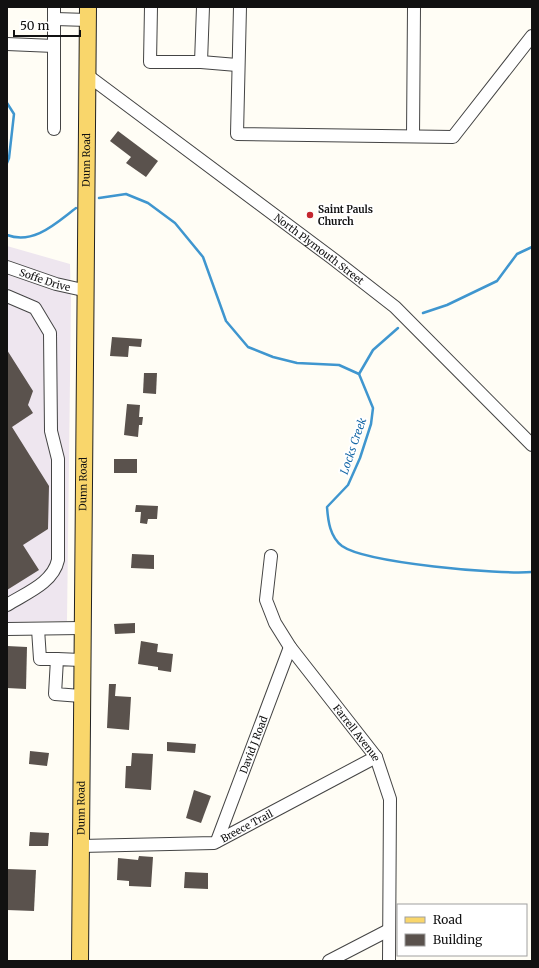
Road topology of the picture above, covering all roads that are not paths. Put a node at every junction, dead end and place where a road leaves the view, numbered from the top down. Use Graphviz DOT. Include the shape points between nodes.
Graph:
graph roads {
  1 [pos="151,7"];
  2 [pos="204,7"];
  3 [pos="240,7"];
  4 [pos="414,7"];
  5 [pos="55,13"];
  6 [pos="88,14"];
  7 [pos="532,36"];
  8 [pos="7,44"];
  9 [pos="54,46"];
  10 [pos="200,62"];
  11 [pos="238,65"];
  12 [pos="87,76"];
  13 [pos="54,129"];
  14 [pos="413,136"];
  15 [pos="7,267"];
  16 [pos="83,290"];
  17 [pos="7,296"];
  18 [pos="532,445"];
  19 [pos="271,556"];
  20 [pos="7,605"];
  21 [pos="80,628"];
  22 [pos="7,629"];
  23 [pos="38,629"];
  24 [pos="290,647"];
  25 [pos="57,659"];
  26 [pos="81,660"];
  27 [pos="81,696"];
  28 [pos="376,758"];
  29 [pos="217,841"];
  30 [pos="81,846"];
  31 [pos="388,931"];
  32 [pos="80,961"];
  33 [pos="329,961"];
  34 [pos="388,961"];
  1 -- 10 [label="street" via="150,62"];
  2 -- 10 [label="street"];
  3 -- 11 [label="street"];
  4 -- 14 [label="street"];
  5 -- 6 [label="street"];
  5 -- 9 [label="street"];
  6 -- 12 [label="main road, Dunn Road"];
  7 -- 14 [label="street" via="453,136"];
  8 -- 9 [label="street"];
  9 -- 13 [label="street"];
  10 -- 11 [label="street"];
  11 -- 14 [label="street" via="237,134"];
  12 -- 16 [label="main road, Dunn Road"];
  12 -- 18 [label="street, North Plymouth Street" via="395,307"];
  15 -- 16 [label="street, Soffe Drive" via="56,284"];
  16 -- 21 [label="main road, Dunn Road" via="84,432"];
  17 -- 20 [label="street" via="35,308 50,333 51,432 56,448 58,470 56,570 49,578"];
  19 -- 24 [label="street, Farrell Avenue" via="266,600 275,623"];
  21 -- 23 [label="street"];
  21 -- 26 [label="main road, Dunn Road"];
  22 -- 23 [label="street"];
  23 -- 25 [label="street" via="40,659"];
  24 -- 28 [label="street, Farrell Avenue"];
  24 -- 29 [label="street, David J Road"];
  25 -- 26 [label="street"];
  25 -- 27 [label="street" via="55,694"];
  26 -- 27 [label="main road, Dunn Road"];
  27 -- 30 [label="main road, Dunn Road"];
  28 -- 29 [label="street, Breece Trail"];
  28 -- 31 [label="street, Farrell Avenue" via="390,799"];
  29 -- 30 [label="street, Breece Trail"];
  30 -- 32 [label="main road, Dunn Road"];
  31 -- 33 [label="street"];
  31 -- 34 [label="street, Farrell Avenue"];
}
